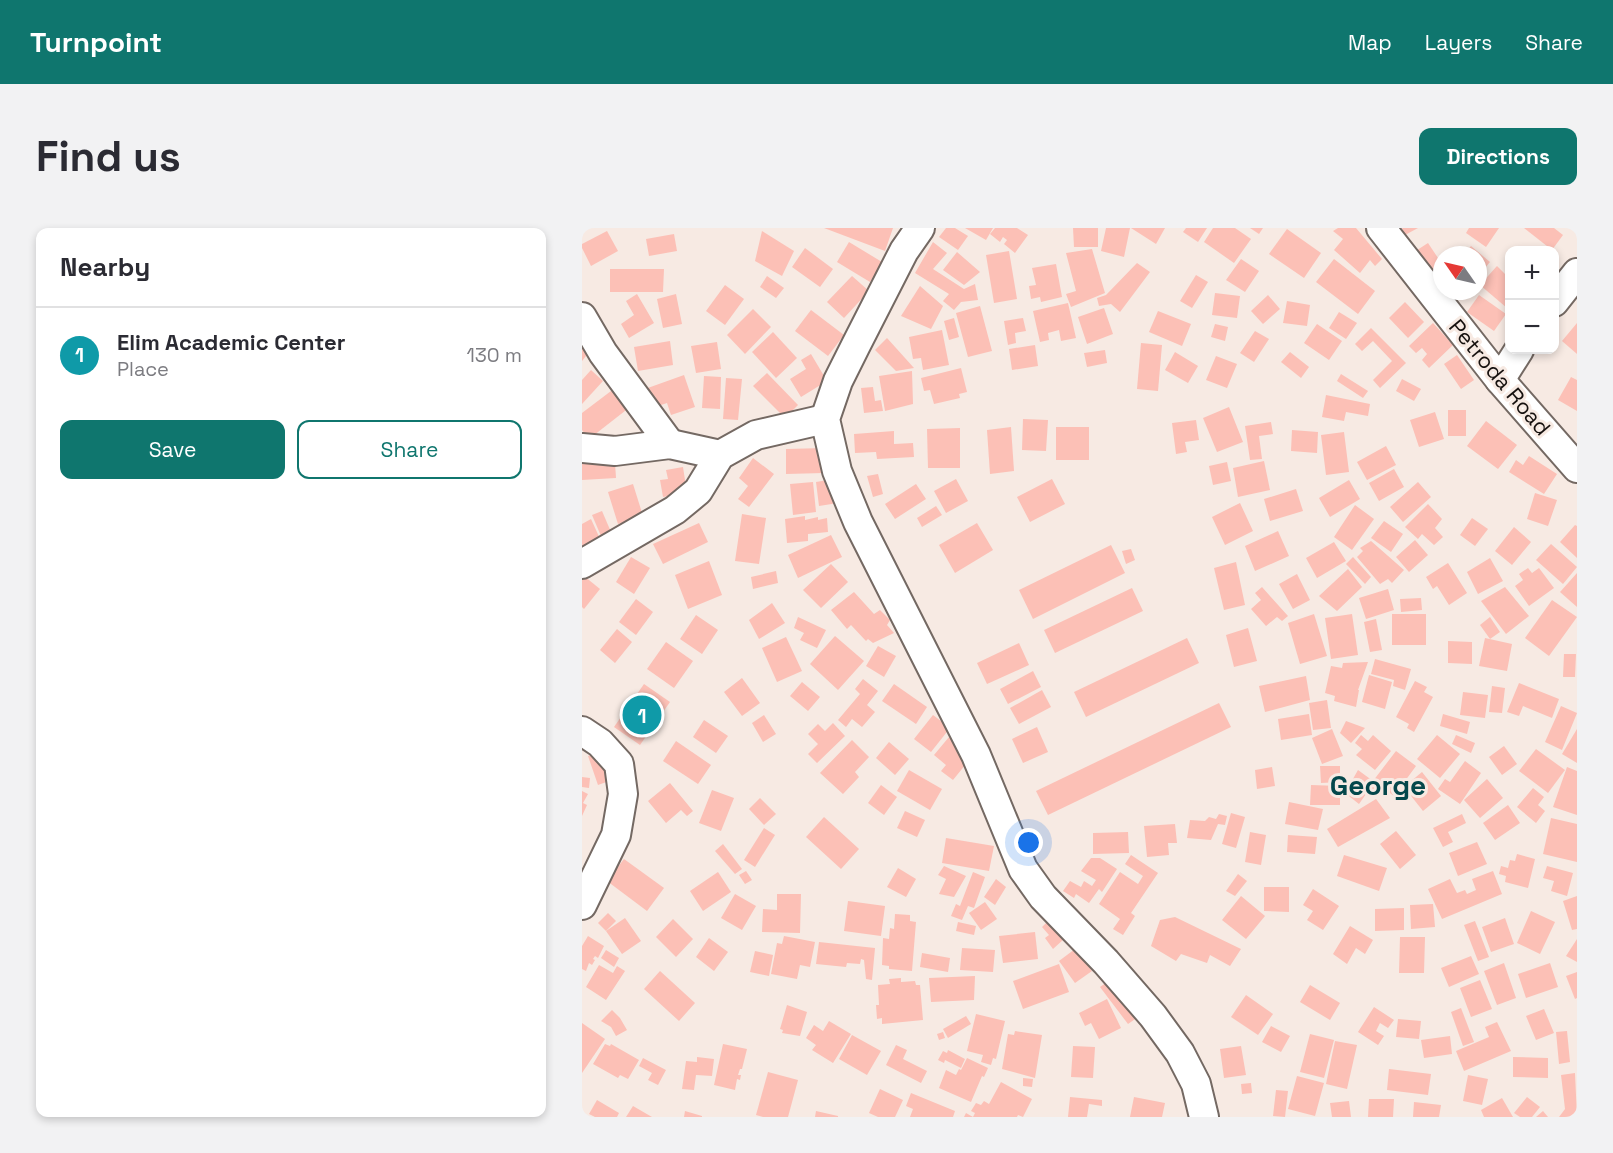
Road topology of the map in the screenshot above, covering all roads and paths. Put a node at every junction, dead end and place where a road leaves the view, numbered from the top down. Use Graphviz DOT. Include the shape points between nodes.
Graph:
graph roads {
  1 [pos="920,228"];
  2 [pos="1381,228"];
  3 [pos="1577,273"];
  4 [pos="1556,300"];
  5 [pos="582,317"];
  6 [pos="1516,354"];
  7 [pos="1500,380"];
  8 [pos="825,419"];
  9 [pos="670,444"];
  10 [pos="582,448"];
  11 [pos="720,455"];
  12 [pos="1577,468"];
  13 [pos="582,564"];
  14 [pos="582,731"];
  15 [pos="582,905"];
  16 [pos="1204,1117"];
  1 -- 8 [label="street" via="904,251 838,381"];
  2 -- 7 [label="street, Petroda Road"];
  3 -- 4 [label="street"];
  5 -- 9 [label="street" via="603,353"];
  6 -- 7 [label="street"];
  7 -- 12 [label="street, Petroda Road"];
  8 -- 11 [label="street" via="756,435"];
  8 -- 16 [label="street" via="837,471 858,522 976,754 1023,868 1043,897 1106,962 1180,1053 1196,1083"];
  9 -- 10 [label="street" via="615,451"];
  9 -- 11 [label="street"];
  11 -- 13 [label="street" via="699,491 675,510"];
  14 -- 15 [label="street" via="600,743 619,764 622,794 616,836"];
}
